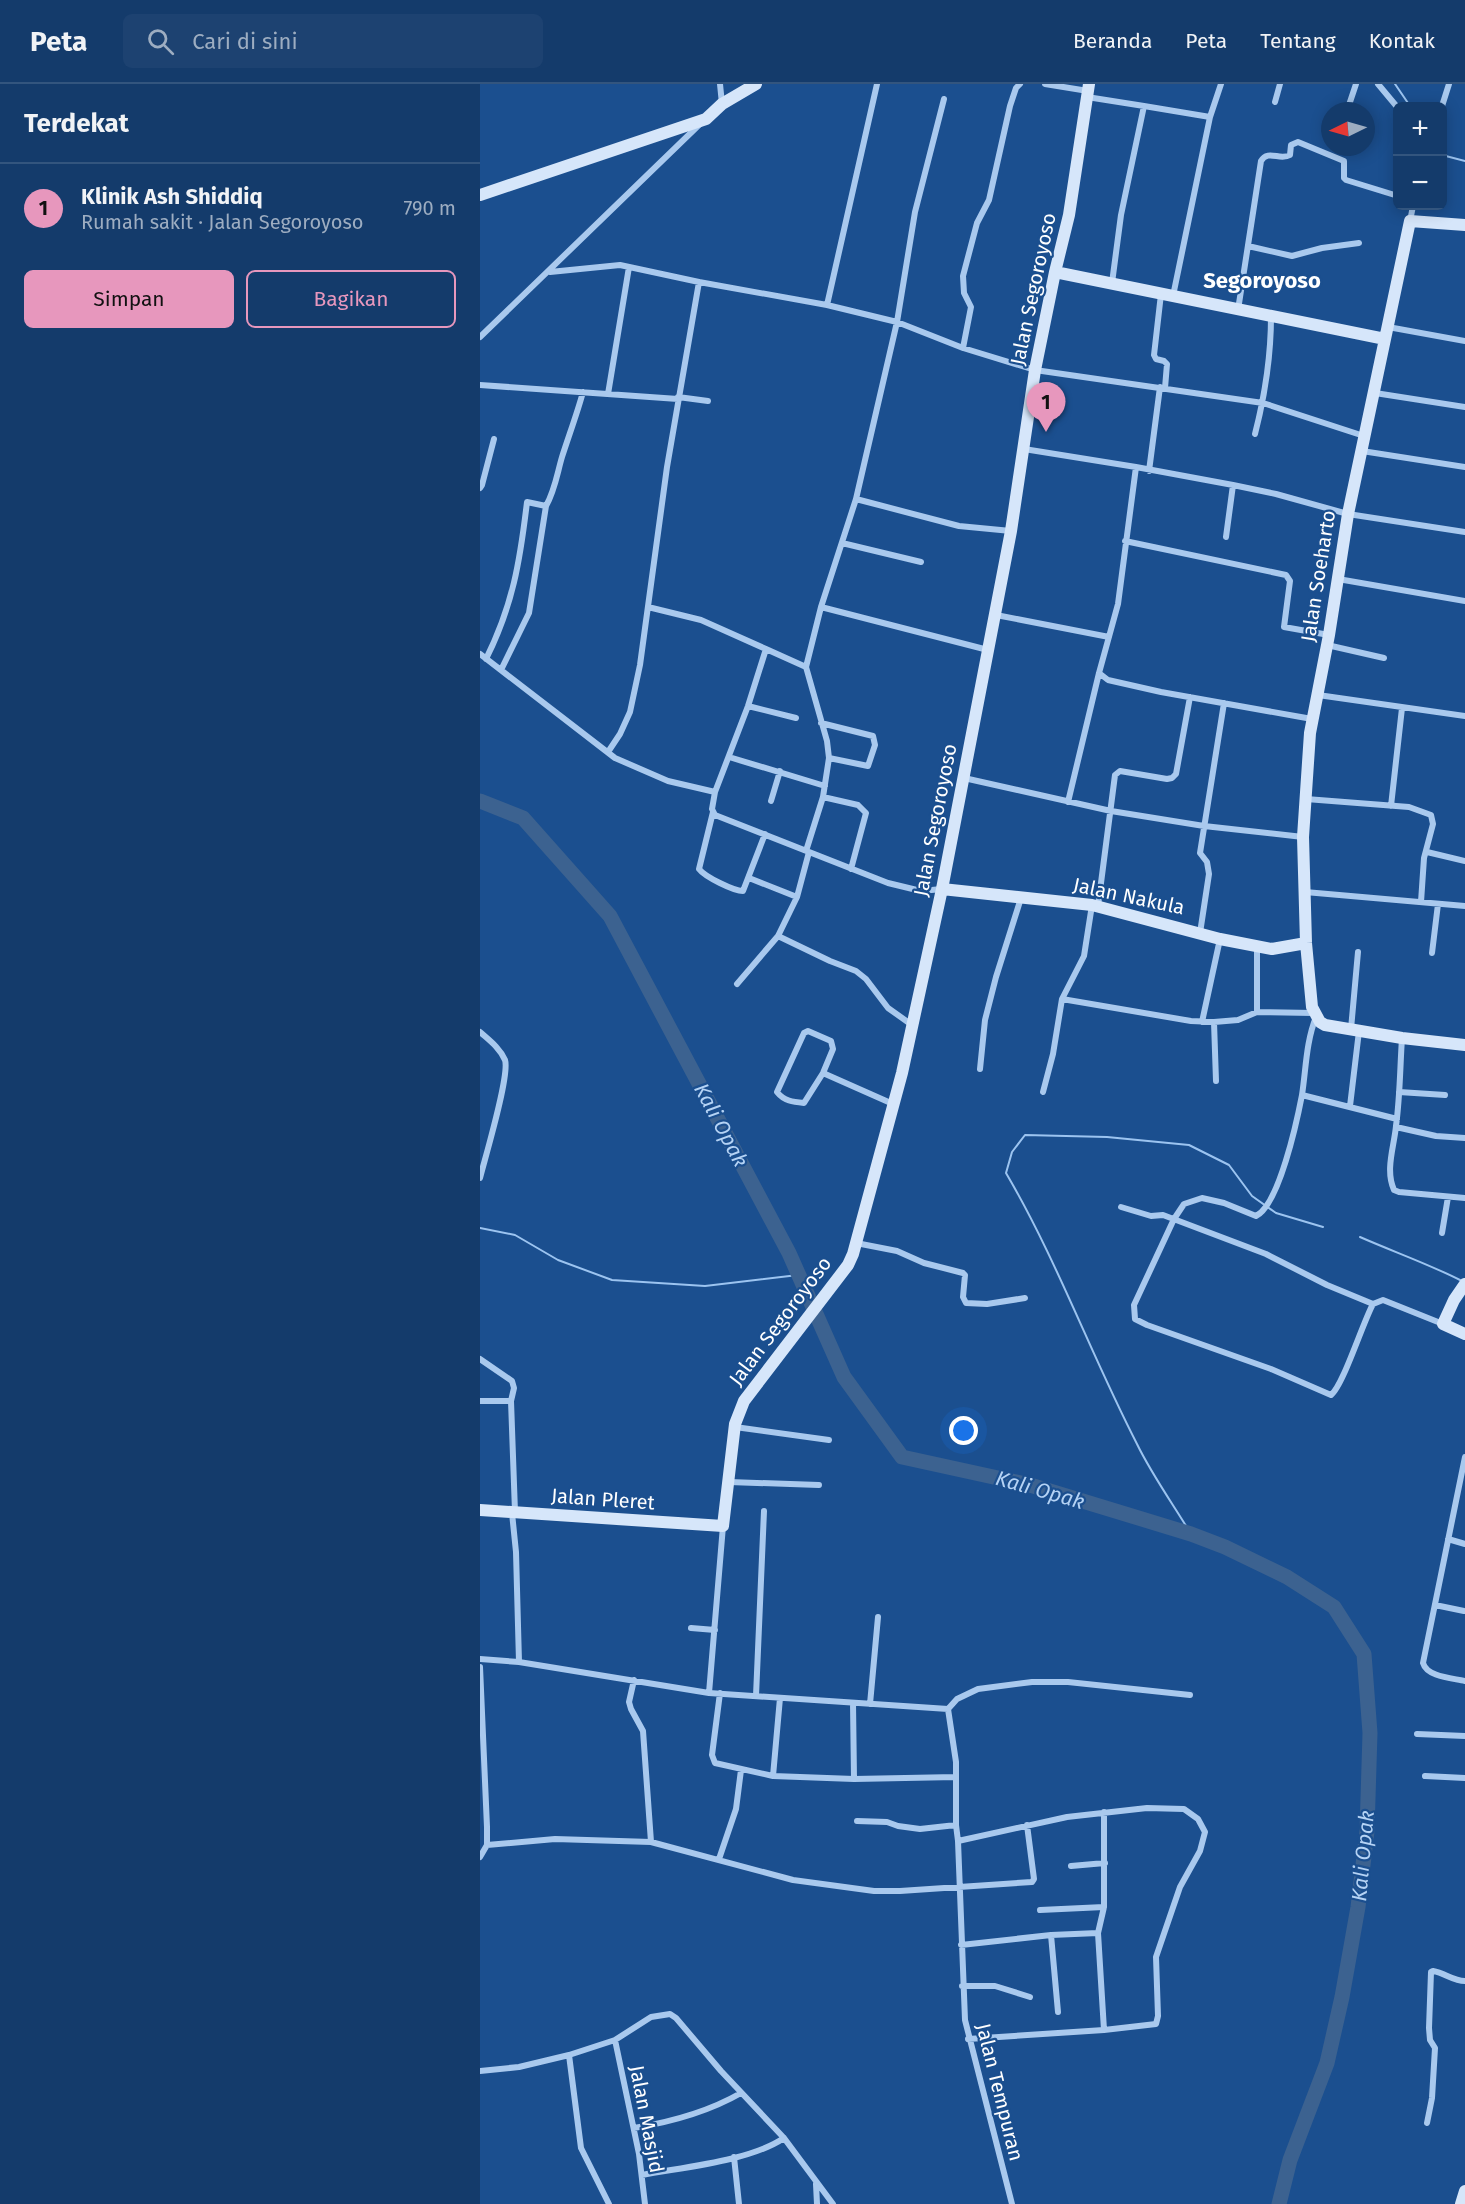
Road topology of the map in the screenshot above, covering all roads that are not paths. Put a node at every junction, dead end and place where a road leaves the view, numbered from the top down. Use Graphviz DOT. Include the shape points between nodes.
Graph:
graph roads {
  1 [pos="720,84"];
  2 [pos="756,84"];
  3 [pos="877,84"];
  4 [pos="1020,84"];
  5 [pos="1044,84"];
  6 [pos="1221,84"];
  7 [pos="1280,84"];
  8 [pos="1356,84"];
  9 [pos="1378,84"];
  10 [pos="1449,84"];
  11 [pos="1088,91"];
  12 [pos="944,99"];
  13 [pos="1275,102"];
  14 [pos="1350,102"];
  15 [pos="1393,102"];
  16 [pos="1443,102"];
  17 [pos="722,104"];
  18 [pos="1144,106"];
  19 [pos="1210,117"];
  20 [pos="706,119"];
  21 [pos="1393,194"];
  22 [pos="480,195"];
  23 [pos="1412,210"];
  24 [pos="1410,221"];
  25 [pos="1465,225"];
  26 [pos="1359,243"];
  27 [pos="1248,246"];
  28 [pos="629,267"];
  29 [pos="550,272"];
  30 [pos="1055,272"];
  31 [pos="699,282"];
  32 [pos="1112,284"];
  33 [pos="1167,295"];
  34 [pos="827,305"];
  35 [pos="1238,310"];
  36 [pos="1271,316"];
  37 [pos="897,322"];
  38 [pos="1386,333"];
  39 [pos="480,337"];
  40 [pos="1465,341"];
  41 [pos="963,348"];
  42 [pos="1035,370"];
  43 [pos="480,385"];
  44 [pos="1163,387"];
  45 [pos="583,392"];
  46 [pos="1375,393"];
  47 [pos="608,394"];
  48 [pos="678,398"];
  49 [pos="708,401"];
  50 [pos="1263,403"];
  51 [pos="1465,407"];
  52 [pos="1255,434"];
  53 [pos="1364,436"];
  54 [pos="494,440"];
  55 [pos="1024,449"];
  56 [pos="1361,451"];
  57 [pos="1136,467"];
  58 [pos="1465,467"];
  59 [pos="1149,471"];
  60 [pos="1233,485"];
  61 [pos="480,488"];
  62 [pos="856,499"];
  63 [pos="546,506"];
  64 [pos="1348,514"];
  65 [pos="1011,531"];
  66 [pos="1465,532"];
  67 [pos="1226,537"];
  68 [pos="1125,541"];
  69 [pos="842,543"];
  70 [pos="921,562"];
  71 [pos="1337,579"];
  72 [pos="1465,601"];
  73 [pos="648,607"];
  74 [pos="821,607"];
  75 [pos="996,615"];
  76 [pos="1109,637"];
  77 [pos="1328,640"];
  78 [pos="766,649"];
  79 [pos="988,650"];
  80 [pos="483,656"];
  81 [pos="1384,658"];
  82 [pos="806,667"];
  83 [pos="501,670"];
  84 [pos="1099,673"];
  85 [pos="1318,695"];
  86 [pos="1190,697"];
  87 [pos="1224,703"];
  88 [pos="748,706"];
  89 [pos="1402,708"];
  90 [pos="1465,716"];
  91 [pos="796,718"];
  92 [pos="1313,719"];
  93 [pos="822,723"];
  94 [pos="608,752"];
  95 [pos="729,758"];
  96 [pos="829,758"];
  97 [pos="780,771"];
  98 [pos="963,778"];
  99 [pos="825,786"];
  100 [pos="715,792"];
  101 [pos="823,797"];
  102 [pos="1306,799"];
  103 [pos="771,801"];
  104 [pos="1068,802"];
  105 [pos="1391,806"];
  106 [pos="1112,811"];
  107 [pos="713,812"];
  108 [pos="1204,826"];
  109 [pos="765,834"];
  110 [pos="1303,837"];
  111 [pos="808,852"];
  112 [pos="1427,852"];
  113 [pos="1465,861"];
  114 [pos="851,869"];
  115 [pos="748,878"];
  116 [pos="942,890"];
  117 [pos="1305,892"];
  118 [pos="797,897"];
  119 [pos="1021,898"];
  120 [pos="1421,902"];
  121 [pos="1438,904"];
  122 [pos="1095,906"];
  123 [pos="1465,906"];
  124 [pos="1200,933"];
  125 [pos="778,936"];
  126 [pos="1220,939"];
  127 [pos="1306,943"];
  128 [pos="1257,946"];
  129 [pos="1358,952"];
  130 [pos="1432,952"];
  131 [pos="737,984"];
  132 [pos="1062,999"];
  133 [pos="1257,1012"];
  134 [pos="1315,1015"];
  135 [pos="1202,1022"];
  136 [pos="1214,1022"];
  137 [pos="912,1025"];
  138 [pos="1355,1030"];
  139 [pos="480,1032"];
  140 [pos="1402,1038"];
  141 [pos="1465,1045"];
  142 [pos="980,1069"];
  143 [pos="823,1073"];
  144 [pos="1216,1080"];
  145 [pos="1043,1092"];
  146 [pos="1399,1092"];
  147 [pos="1302,1095"];
  148 [pos="1444,1095"];
  149 [pos="893,1105"];
  150 [pos="1350,1106"];
  151 [pos="1397,1119"];
  152 [pos="1396,1127"];
  153 [pos="1465,1138"];
  154 [pos="480,1178"];
  155 [pos="1448,1197"];
  156 [pos="1465,1198"];
  157 [pos="1121,1208"];
  158 [pos="1174,1219"];
  159 [pos="1443,1233"];
  160 [pos="856,1243"];
  161 [pos="1465,1284"];
  162 [pos="1025,1298"];
  163 [pos="1373,1304"];
  164 [pos="1443,1324"];
  165 [pos="1465,1334"];
  166 [pos="480,1359"];
  167 [pos="480,1401"];
  168 [pos="511,1401"];
  169 [pos="735,1427"];
  170 [pos="829,1440"];
  171 [pos="1465,1457"];
  172 [pos="729,1482"];
  173 [pos="819,1485"];
  174 [pos="480,1510"];
  175 [pos="764,1511"];
  176 [pos="513,1512"];
  177 [pos="723,1526"];
  178 [pos="1449,1539"];
  179 [pos="1465,1544"];
  180 [pos="1435,1605"];
  181 [pos="1464,1611"];
  182 [pos="878,1617"];
  183 [pos="691,1628"];
  184 [pos="715,1630"];
  185 [pos="480,1659"];
  186 [pos="519,1662"];
  187 [pos="480,1667"];
  188 [pos="634,1680"];
  189 [pos="1465,1681"];
  190 [pos="709,1693"];
  191 [pos="720,1694"];
  192 [pos="1190,1695"];
  193 [pos="756,1696"];
  194 [pos="780,1698"];
  195 [pos="853,1703"];
  196 [pos="870,1704"];
  197 [pos="948,1709"];
  198 [pos="481,1724"];
  199 [pos="1417,1734"];
  200 [pos="1465,1736"];
  201 [pos="741,1770"];
  202 [pos="482,1774"];
  203 [pos="773,1776"];
  204 [pos="1425,1776"];
  205 [pos="956,1777"];
  206 [pos="1465,1778"];
  207 [pos="854,1779"];
  208 [pos="1104,1812"];
  209 [pos="857,1821"];
  210 [pos="956,1825"];
  211 [pos="1028,1825"];
  212 [pos="958,1841"];
  213 [pos="651,1842"];
  214 [pos="486,1845"];
  215 [pos="480,1857"];
  216 [pos="719,1859"];
  217 [pos="1105,1863"];
  218 [pos="1071,1866"];
  219 [pos="959,1887"];
  220 [pos="1104,1907"];
  221 [pos="1040,1910"];
  222 [pos="1098,1934"];
  223 [pos="1051,1935"];
  224 [pos="961,1945"];
  225 [pos="1465,1981"];
  226 [pos="962,1986"];
  227 [pos="1030,1997"];
  228 [pos="1058,2012"];
  229 [pos="1104,2030"];
  230 [pos="968,2038"];
  231 [pos="615,2040"];
  232 [pos="569,2055"];
  233 [pos="480,2071"];
  234 [pos="741,2093"];
  235 [pos="1427,2123"];
  236 [pos="633,2128"];
  237 [pos="784,2138"];
  238 [pos="734,2157"];
  239 [pos="642,2175"];
  240 [pos="816,2183"];
  241 [pos="609,2204"];
  242 [pos="645,2204"];
  243 [pos="739,2204"];
  244 [pos="817,2204"];
  245 [pos="833,2204"];
  246 [pos="1012,2204"];
  1 -- 17 [label="street"];
  2 -- 17 [label="main road"];
  3 -- 34 [label="street"];
  4 -- 41 [label="street" via="1010,106 989,200 977,223 963,276 970,307"];
  5 -- 11 [label="street"];
  6 -- 19 [label="street"];
  7 -- 13 [label="street"];
  8 -- 14 [label="street"];
  9 -- 15 [label="street"];
  10 -- 16 [label="street"];
  11 -- 18 [label="street"];
  11 -- 30 [label="main road, Jalan Segoroyoso" via="1069,216"];
  12 -- 37 [label="street" via="915,212"];
  17 -- 20 [label="main road"];
  18 -- 19 [label="street"];
  18 -- 32 [label="street" via="1121,215"];
  19 -- 33 [label="street"];
  20 -- 22 [label="main road"];
  20 -- 29 [label="street"];
  21 -- 27 [label="street" via="1345,179 1344,160 1294,142 1290,155 1267,155 1261,161"];
  23 -- 24 [label="street"];
  24 -- 25 [label="main road"];
  24 -- 38 [label="main road, Jalan Soeharto"];
  26 -- 27 [label="street" via="1292,256"];
  27 -- 35 [label="street"];
  28 -- 29 [label="street"];
  28 -- 31 [label="street"];
  28 -- 47 [label="street"];
  29 -- 39 [label="street"];
  30 -- 32 [label="main road"];
  30 -- 42 [label="main road, Jalan Segoroyoso"];
  31 -- 34 [label="street"];
  31 -- 48 [label="street"];
  32 -- 33 [label="main road"];
  33 -- 35 [label="main road"];
  33 -- 44 [label="street" via="1154,355 1167,364"];
  34 -- 37 [label="street"];
  35 -- 36 [label="main road"];
  36 -- 38 [label="main road"];
  36 -- 50 [label="street"];
  37 -- 41 [label="street"];
  37 -- 62 [label="street"];
  38 -- 40 [label="street"];
  38 -- 46 [label="main road, Jalan Soeharto"];
  41 -- 42 [label="street"];
  42 -- 44 [label="street"];
  42 -- 55 [label="main road, Jalan Segoroyoso"];
  43 -- 45 [label="street"];
  44 -- 50 [label="street"];
  44 -- 59 [label="street"];
  45 -- 47 [label="street"];
  45 -- 63 [label="street"];
  46 -- 51 [label="street"];
  46 -- 53 [label="main road, Jalan Soeharto"];
  47 -- 48 [label="street"];
  48 -- 49 [label="street"];
  48 -- 73 [label="street"];
  50 -- 52 [label="street"];
  50 -- 53 [label="street"];
  53 -- 56 [label="main road, Jalan Soeharto"];
  54 -- 61 [label="street"];
  55 -- 57 [label="street"];
  55 -- 65 [label="main road, Jalan Segoroyoso"];
  56 -- 58 [label="street"];
  56 -- 64 [label="main road, Jalan Soeharto"];
  57 -- 59 [label="street"];
  57 -- 68 [label="street"];
  59 -- 60 [label="street"];
  60 -- 64 [label="street"];
  60 -- 67 [label="street"];
  62 -- 65 [label="street" via="959,526"];
  62 -- 69 [label="street"];
  63 -- 80 [label="street" via="527,502 512,595 497,636"];
  63 -- 83 [label="street" via="529,613"];
  64 -- 66 [label="street"];
  64 -- 71 [label="main road, Jalan Soeharto"];
  65 -- 75 [label="main road, Jalan Segoroyoso"];
  68 -- 76 [label="street" via="1118,604"];
  68 -- 77 [label="street" via="1286,575 1290,581 1284,627"];
  69 -- 70 [label="street"];
  69 -- 74 [label="street"];
  71 -- 72 [label="street"];
  71 -- 77 [label="main road, Jalan Soeharto"];
  73 -- 78 [label="street" via="701,620"];
  73 -- 94 [label="street" via="630,712"];
  74 -- 79 [label="street"];
  74 -- 82 [label="street"];
  75 -- 76 [label="street"];
  75 -- 79 [label="main road, Jalan Segoroyoso"];
  76 -- 84 [label="street"];
  77 -- 81 [label="street"];
  77 -- 85 [label="main road, Jalan Soeharto"];
  78 -- 82 [label="street"];
  78 -- 88 [label="street"];
  79 -- 98 [label="main road, Jalan Segoroyoso"];
  80 -- 83 [label="street"];
  82 -- 93 [label="street"];
  83 -- 94 [label="street"];
  84 -- 86 [label="street" via="1108,680"];
  84 -- 104 [label="street"];
  85 -- 89 [label="street"];
  85 -- 92 [label="main road, Jalan Soeharto"];
  86 -- 87 [label="street"];
  86 -- 106 [label="street" via="1176,774 1167,779 1118,772"];
  87 -- 92 [label="street"];
  87 -- 108 [label="street"];
  88 -- 91 [label="street"];
  88 -- 95 [label="street"];
  89 -- 90 [label="street"];
  89 -- 105 [label="street"];
  92 -- 102 [label="main road, Jalan Soeharto"];
  93 -- 96 [label="street"];
  93 -- 96 [label="street" via="873,736 875,745 868,766"];
  94 -- 100 [label="street" via="668,781"];
  95 -- 97 [label="street"];
  95 -- 100 [label="street"];
  96 -- 99 [label="street"];
  97 -- 99 [label="street"];
  97 -- 103 [label="street"];
  98 -- 104 [label="street"];
  98 -- 116 [label="main road, Jalan Segoroyoso"];
  99 -- 101 [label="street"];
  100 -- 107 [label="street"];
  101 -- 111 [label="street"];
  101 -- 114 [label="street" via="858,806 866,813"];
  102 -- 105 [label="street"];
  102 -- 110 [label="main road, Jalan Soeharto"];
  104 -- 106 [label="street"];
  105 -- 112 [label="street" via="1431,815"];
  106 -- 108 [label="street"];
  106 -- 122 [label="street"];
  107 -- 109 [label="street"];
  107 -- 115 [label="street" via="699,869 740,891"];
  108 -- 110 [label="street"];
  108 -- 124 [label="street" via="1200,854 1207,862 1209,874"];
  109 -- 111 [label="street"];
  109 -- 115 [label="street"];
  110 -- 117 [label="main road, Jalan Soeharto"];
  111 -- 114 [label="street"];
  111 -- 118 [label="street"];
  112 -- 113 [label="street"];
  112 -- 120 [label="street"];
  114 -- 116 [label="street" via="910,889"];
  115 -- 118 [label="street"];
  116 -- 119 [label="main road, Jalan Nakula"];
  116 -- 137 [label="main road, Jalan Segoroyoso"];
  117 -- 120 [label="street"];
  117 -- 127 [label="main road, Jalan Soeharto"];
  118 -- 125 [label="street"];
  119 -- 122 [label="main road, Jalan Nakula"];
  119 -- 142 [label="street" via="985,1020"];
  120 -- 121 [label="street"];
  121 -- 123 [label="street"];
  121 -- 130 [label="street"];
  122 -- 124 [label="main road, Jalan Nakula"];
  122 -- 132 [label="street" via="1084,956"];
  124 -- 126 [label="main road, Jalan Nakula"];
  125 -- 131 [label="street"];
  125 -- 137 [label="street" via="856,971 888,1008"];
  126 -- 128 [label="main road, Jalan Nakula"];
  126 -- 135 [label="street"];
  127 -- 128 [label="main road, Jalan Nakula" via="1272,949"];
  127 -- 134 [label="main road, Jalan Soeharto"];
  128 -- 133 [label="street"];
  129 -- 138 [label="street"];
  132 -- 135 [label="street"];
  132 -- 145 [label="street"];
  133 -- 134 [label="street"];
  133 -- 136 [label="street" via="1238,1020"];
  134 -- 138 [label="main road" via="1325,1024"];
  134 -- 147 [label="street"];
  135 -- 136 [label="street"];
  136 -- 144 [label="street"];
  137 -- 149 [label="main road, Jalan Segoroyoso"];
  138 -- 140 [label="main road"];
  138 -- 150 [label="street"];
  139 -- 154 [label="street" via="494,1044 506,1067"];
  140 -- 141 [label="main road"];
  140 -- 146 [label="street"];
  143 -- 143 [label="street" via="833,1049 831,1041 808,1031 777,1092 792,1102 804,1103"];
  143 -- 149 [label="street"];
  146 -- 148 [label="street"];
  146 -- 151 [label="street"];
  147 -- 150 [label="street"];
  147 -- 158 [label="street" via="1284,1169 1260,1214 1251,1215 1202,1198 1184,1204"];
  149 -- 160 [label="main road, Jalan Segoroyoso"];
  150 -- 151 [label="street"];
  151 -- 152 [label="street"];
  152 -- 153 [label="street" via="1445,1138"];
  152 -- 155 [label="street" via="1390,1174 1394,1190"];
  155 -- 156 [label="street"];
  155 -- 159 [label="street"];
  157 -- 158 [label="street"];
  158 -- 163 [label="street" via="1266,1254"];
  158 -- 163 [label="street" via="1134,1305 1135,1319 1147,1325 1331,1395"];
  160 -- 162 [label="street" via="897,1251 963,1273 966,1303"];
  160 -- 169 [label="main road, Jalan Segoroyoso" via="848,1265 744,1401"];
  161 -- 164 [label="main road"];
  163 -- 164 [label="street" via="1383,1300"];
  164 -- 165 [label="main road"];
  166 -- 168 [label="street" via="512,1381"];
  167 -- 168 [label="street"];
  168 -- 176 [label="street"];
  169 -- 170 [label="street"];
  169 -- 172 [label="main road, Jalan Segoroyoso"];
  171 -- 178 [label="street"];
  172 -- 173 [label="street"];
  172 -- 177 [label="main road, Jalan Segoroyoso"];
  174 -- 176 [label="main road, Jalan Pleret"];
  175 -- 193 [label="street"];
  176 -- 177 [label="main road, Jalan Pleret"];
  176 -- 186 [label="street"];
  177 -- 184 [label="street"];
  178 -- 179 [label="street"];
  178 -- 180 [label="street"];
  180 -- 181 [label="street"];
  180 -- 189 [label="street" via="1423,1663 1430,1672"];
  182 -- 196 [label="street"];
  183 -- 184 [label="street"];
  184 -- 190 [label="street"];
  185 -- 186 [label="street"];
  186 -- 188 [label="street"];
  187 -- 198 [label="street"];
  188 -- 190 [label="street"];
  188 -- 213 [label="street" via="629,1702 643,1731"];
  190 -- 191 [label="street"];
  191 -- 193 [label="street"];
  191 -- 201 [label="street" via="712,1759"];
  192 -- 197 [label="street" via="1032,1682 978,1689 957,1699"];
  193 -- 194 [label="street"];
  194 -- 195 [label="street"];
  194 -- 203 [label="street"];
  195 -- 196 [label="street"];
  195 -- 207 [label="street"];
  196 -- 197 [label="street"];
  197 -- 205 [label="street, Jalan Tempuran"];
  198 -- 202 [label="street"];
  199 -- 200 [label="street"];
  201 -- 203 [label="street"];
  201 -- 216 [label="street" via="736,1809"];
  202 -- 214 [label="street"];
  203 -- 207 [label="street"];
  204 -- 206 [label="street"];
  205 -- 207 [label="street"];
  205 -- 210 [label="street, Jalan Tempuran"];
  208 -- 211 [label="street"];
  208 -- 217 [label="street"];
  208 -- 229 [label="street" via="1178,1808 1194,1815 1205,1832 1200,1851 1180,1887 1156,1957 1158,2021 1146,2027"];
  209 -- 210 [label="street" via="920,1829"];
  210 -- 212 [label="street, Jalan Tempuran"];
  211 -- 212 [label="street"];
  211 -- 219 [label="street" via="1032,1882"];
  212 -- 219 [label="street, Jalan Tempuran"];
  213 -- 214 [label="street" via="555,1839"];
  213 -- 216 [label="street"];
  214 -- 215 [label="street"];
  216 -- 219 [label="street" via="793,1880 874,1891"];
  217 -- 218 [label="street"];
  217 -- 220 [label="street"];
  219 -- 224 [label="street, Jalan Tempuran"];
  220 -- 221 [label="street"];
  220 -- 222 [label="street"];
  222 -- 223 [label="street"];
  222 -- 229 [label="street"];
  223 -- 224 [label="street"];
  223 -- 228 [label="street"];
  224 -- 226 [label="street, Jalan Tempuran"];
  225 -- 235 [label="street" via="1431,1972 1428,2028 1435,2048"];
  226 -- 227 [label="street" via="994,1986"];
  226 -- 230 [label="street, Jalan Tempuran"];
  229 -- 230 [label="street"];
  230 -- 246 [label="street, Jalan Tempuran"];
  231 -- 232 [label="street"];
  231 -- 234 [label="street" via="651,2017 670,2014"];
  231 -- 236 [label="street, Jalan Masjid"];
  232 -- 233 [label="street"];
  232 -- 241 [label="street" via="581,2148"];
  234 -- 236 [label="street" via="722,2104 672,2121"];
  234 -- 237 [label="street"];
  236 -- 239 [label="street, Jalan Masjid"];
  237 -- 238 [label="street"];
  237 -- 240 [label="street"];
  238 -- 239 [label="street"];
  238 -- 243 [label="street"];
  239 -- 242 [label="street, Jalan Masjid"];
  240 -- 244 [label="street"];
  240 -- 245 [label="street"];
}
